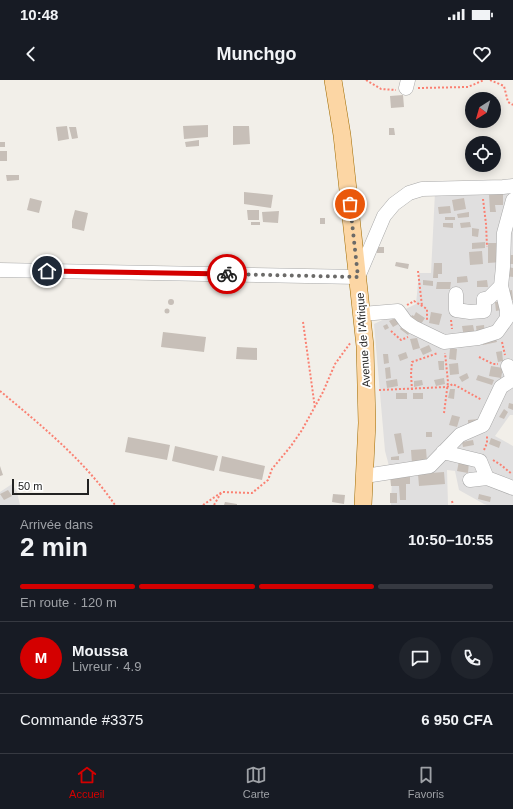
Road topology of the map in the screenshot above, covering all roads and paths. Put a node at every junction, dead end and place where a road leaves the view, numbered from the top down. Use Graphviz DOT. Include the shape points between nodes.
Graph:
graph roads {
  1 [pos="334,80"];
  2 [pos="484,80"];
  3 [pos="490,80"];
  4 [pos="468,87"];
  5 [pos="513,105"];
  6 [pos="513,186"];
  7 [pos="483,188"];
  8 [pos="513,200"];
  9 [pos="508,233"];
  10 [pos="487,247"];
  11 [pos="0,270"];
  12 [pos="418,271"];
  13 [pos="358,277"];
  14 [pos="501,286"];
  15 [pos="456,294"];
  16 [pos="422,306"];
  17 [pos="456,310"];
  18 [pos="398,311"];
  19 [pos="362,320"];
  20 [pos="303,322"];
  21 [pos="508,324"];
  22 [pos="431,337"];
  23 [pos="456,341"];
  24 [pos="478,357"];
  25 [pos="508,366"];
  26 [pos="513,379"];
  27 [pos="447,387"];
  28 [pos="366,390"];
  29 [pos="412,390"];
  30 [pos="0,391"];
  31 [pos="491,405"];
  32 [pos="315,408"];
  33 [pos="444,413"];
  34 [pos="483,425"];
  35 [pos="443,452"];
  36 [pos="480,461"];
  37 [pos="513,475"];
  38 [pos="365,476"];
  39 [pos="487,478"];
  40 [pos="470,480"];
  41 [pos="513,488"];
  42 [pos="222,492"];
  43 [pos="452,501"];
  44 [pos="115,505"];
  45 [pos="203,505"];
  46 [pos="214,505"];
  47 [pos="364,505"];
  48 [pos="453,505"];
  1 -- 13 [label="main road, Avenue de l'Afrique"];
  2 -- 4 [label="path"];
  3 -- 5 [label="path" via="504,86 508,102"];
  6 -- 7 [label="street"];
  7 -- 10 [label="path" via="482,204"];
  7 -- 13 [label="street" via="422,189 409,193 394,204 384,216"];
  8 -- 9 [label="street"];
  9 -- 14 [label="street"];
  11 -- 13 [label="street"];
  12 -- 16 [label="path"];
  13 -- 19 [label="main road, Avenue de l'Afrique"];
  14 -- 17 [label="street" via="489,298 484,299 484,311"];
  14 -- 21 [label="street"];
  15 -- 17 [label="street"];
  16 -- 18 [label="path" via="414,301"];
  16 -- 22 [label="path" via="427,309"];
  17 -- 23 [label="path" via="451,317"];
  18 -- 19 [label="street"];
  18 -- 22 [label="street" via="406,322"];
  19 -- 28 [label="main road, Avenue de l'Afrique"];
  19 -- 32 [label="path" via="335,364"];
  20 -- 32 [label="path"];
  21 -- 23 [label="street" via="489,335"];
  21 -- 25 [label="path" via="501,339"];
  22 -- 23 [label="street" via="444,342"];
  24 -- 25 [label="path" via="493,364"];
  25 -- 26 [label="street"];
  26 -- 31 [label="street" via="501,387"];
  27 -- 29 [label="path"];
  27 -- 29 [label="path" via="445,350 412,362"];
  27 -- 31 [label="path" via="453,384"];
  27 -- 33 [label="path"];
  28 -- 29 [label="path"];
  28 -- 38 [label="main road, Avenue de l'Afrique"];
  30 -- 44 [label="path" via="62,444 100,484"];
  31 -- 34 [label="street"];
  32 -- 42 [label="path" via="291,446 272,469 268,480 252,493"];
  34 -- 35 [label="street" via="460,435"];
  34 -- 36 [label="path" via="487,443"];
  35 -- 36 [label="street"];
  35 -- 38 [label="street" via="430,466"];
  36 -- 37 [label="path" via="492,460"];
  36 -- 39 [label="street"];
  38 -- 47 [label="main road, Avenue de l'Afrique"];
  39 -- 40 [label="street"];
  39 -- 41 [label="street"];
  42 -- 45 [label="path"];
  42 -- 46 [label="path"];
  43 -- 48 [label="path"];
}
